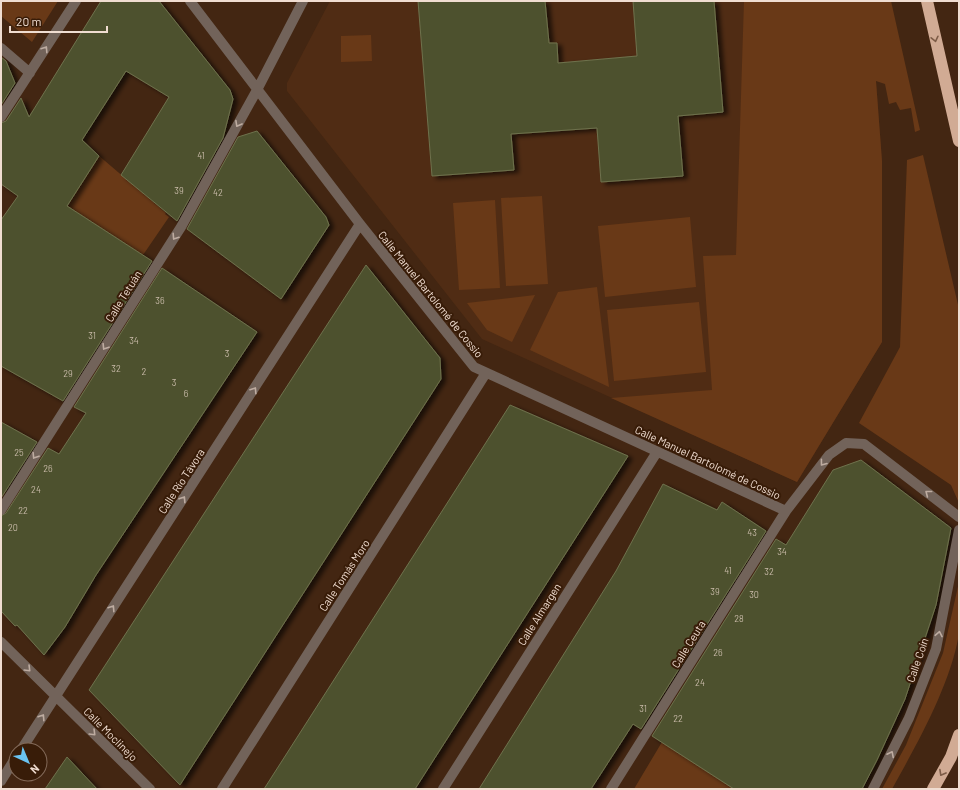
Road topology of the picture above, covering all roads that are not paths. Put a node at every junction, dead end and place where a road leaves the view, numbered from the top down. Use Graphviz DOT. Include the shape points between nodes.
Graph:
graph roads {
  1 [pos="76,1"];
  2 [pos="190,1"];
  3 [pos="303,1"];
  4 [pos="927,1"];
  5 [pos="1,48"];
  6 [pos="30,73"];
  7 [pos="257,90"];
  8 [pos="1,117"];
  9 [pos="959,141"];
  10 [pos="360,224"];
  11 [pos="486,373"];
  12 [pos="657,452"];
  13 [pos="1,510"];
  14 [pos="786,511"];
  15 [pos="959,517"];
  16 [pos="959,530"];
  17 [pos="1,642"];
  18 [pos="55,696"];
  19 [pos="959,735"];
  20 [pos="26,742"];
  21 [pos="8,770"];
  22 [pos="1,781"];
  23 [pos="150,789"];
  24 [pos="222,789"];
  25 [pos="443,789"];
  26 [pos="611,789"];
  27 [pos="873,789"];
  28 [pos="933,789"];
  6 -- 1 [label="street, one-way"];
  2 -- 7 [label="street, Calle Manuel Bartolomé de Cossio"];
  3 -- 7 [label="street, Calle Tetuán"];
  4 -- 9 [label="highway, one-way"];
  5 -- 6 [label="street"];
  6 -- 8 [label="street"];
  7 -- 10 [label="street, Calle Manuel Bartolomé de Cossio"];
  7 -- 13 [label="street, Calle Tetuán, one-way" via="181,227"];
  10 -- 11 [label="street, Calle Manuel Bartolomé de Cossio" via="474,367"];
  18 -- 10 [label="street, Calle Río Távora, one-way"];
  11 -- 12 [label="street, Calle Manuel Bartolomé de Cossio"];
  11 -- 24 [label="street, Calle Tomás Moro"];
  12 -- 14 [label="street, Calle Manuel Bartolomé de Cossio"];
  12 -- 25 [label="street, Calle Almargen"];
  15 -- 14 [label="street, one-way" via="864,444 846,443 828,455"];
  14 -- 26 [label="street, Calle Ceuta"];
  27 -- 16 [label="street, Calle Coín, one-way" via="909,718 936,649"];
  17 -- 18 [label="street, Calle Moclinejo, one-way"];
  20 -- 18 [label="street, Calle Río Távora, one-way"];
  18 -- 23 [label="street, Calle Moclinejo, one-way"];
  19 -- 28 [label="highway, one-way" via="951,757"];
  21 -- 22 [label="street"];
}
